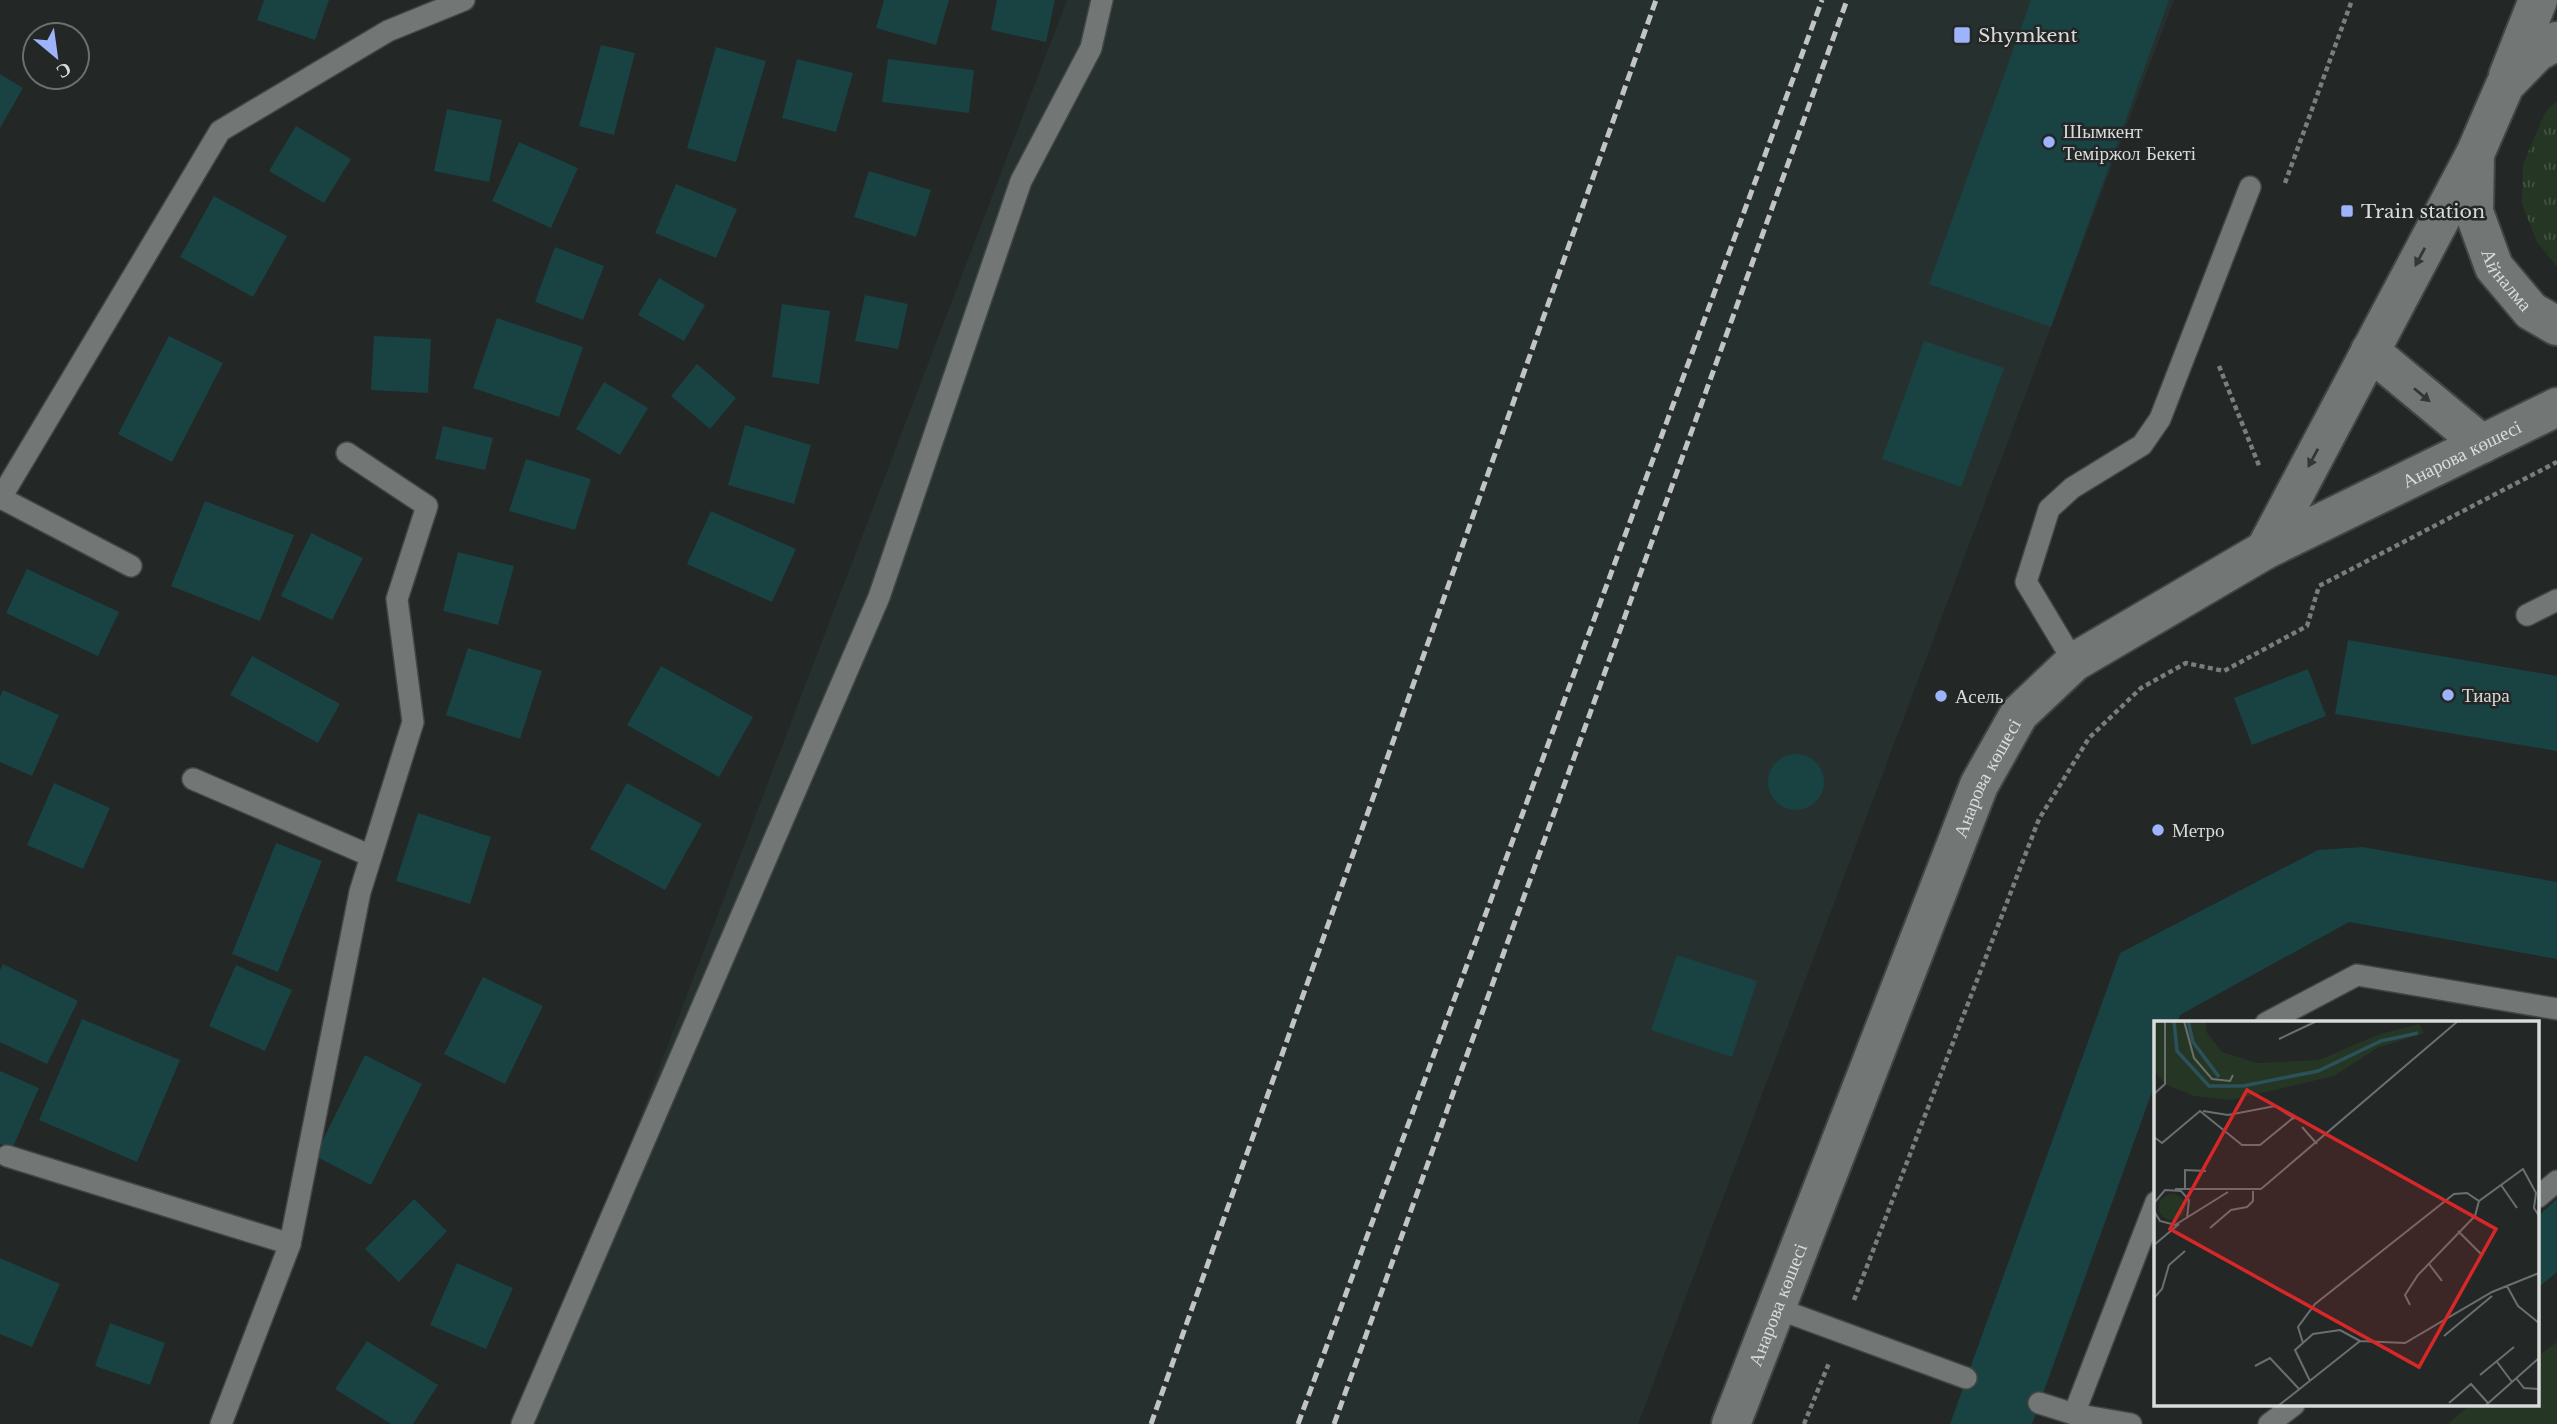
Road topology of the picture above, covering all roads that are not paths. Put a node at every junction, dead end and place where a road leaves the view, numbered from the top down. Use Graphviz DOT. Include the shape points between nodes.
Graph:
graph roads {
  1 [pos="464,0"];
  2 [pos="1102,0"];
  3 [pos="2538,0"];
  4 [pos="2557,41"];
  5 [pos="2505,85"];
  6 [pos="2475,154"];
  7 [pos="2250,187"];
  8 [pos="2557,326"];
  9 [pos="2370,351"];
  10 [pos="2557,407"];
  11 [pos="2482,444"];
  12 [pos="347,453"];
  13 [pos="1,498"];
  14 [pos="2264,550"];
  15 [pos="131,566"];
  16 [pos="2557,600"];
  17 [pos="2527,615"];
  18 [pos="2074,662"];
  19 [pos="193,779"];
  20 [pos="371,856"];
  21 [pos="2557,1009"];
  22 [pos="2270,1021"];
  23 [pos="7,1156"];
  24 [pos="2557,1181"];
  25 [pos="2540,1195"];
  26 [pos="2154,1207"];
  27 [pos="290,1244"];
  28 [pos="1776,1308"];
  29 [pos="1966,1378"];
  30 [pos="2039,1403"];
  31 [pos="2293,1406"];
  32 [pos="2074,1414"];
  33 [pos="221,1424"];
  34 [pos="522,1424"];
  35 [pos="1731,1424"];
  36 [pos="2131,1424"];
  37 [pos="2269,1424"];
  1 -- 13 [label="lane" via="388,31 220,131"];
  2 -- 34 [label="lane" via="1091,48 1021,180 879,597"];
  3 -- 5 [label="main road"];
  4 -- 5 [label="main road, Айналма" via="2537,52"];
  5 -- 6 [label="main road, Айналма"];
  6 -- 8 [label="main road, Айналма" via="2474,212 2494,267 2531,311"];
  6 -- 9 [label="main road, one-way"];
  7 -- 18 [label="lane" via="2160,419 2142,444 2072,488 2049,509 2026,582"];
  9 -- 11 [label="main road, one-way"];
  9 -- 14 [label="main road, one-way"];
  10 -- 11 [label="main road, Анарова көшесі"];
  11 -- 14 [label="main road, Анарова көшесі"];
  12 -- 20 [label="lane" via="427,506 397,599 414,723"];
  13 -- 15 [label="lane"];
  14 -- 18 [label="main road, Анарова көшесі"];
  16 -- 17 [label="lane"];
  18 -- 28 [label="main road, Анарова көшесі" via="2019,714 1979,785"];
  19 -- 20 [label="lane"];
  20 -- 27 [label="lane"];
  21 -- 22 [label="lane" via="2357,975"];
  23 -- 27 [label="lane"];
  24 -- 25 [label="lane"];
  26 -- 32 [label="lane"];
  27 -- 33 [label="lane"];
  28 -- 29 [label="lane"];
  28 -- 35 [label="main road, Анарова көшесі"];
  30 -- 32 [label="lane"];
  31 -- 37 [label="lane"];
  32 -- 36 [label="lane"];
}
